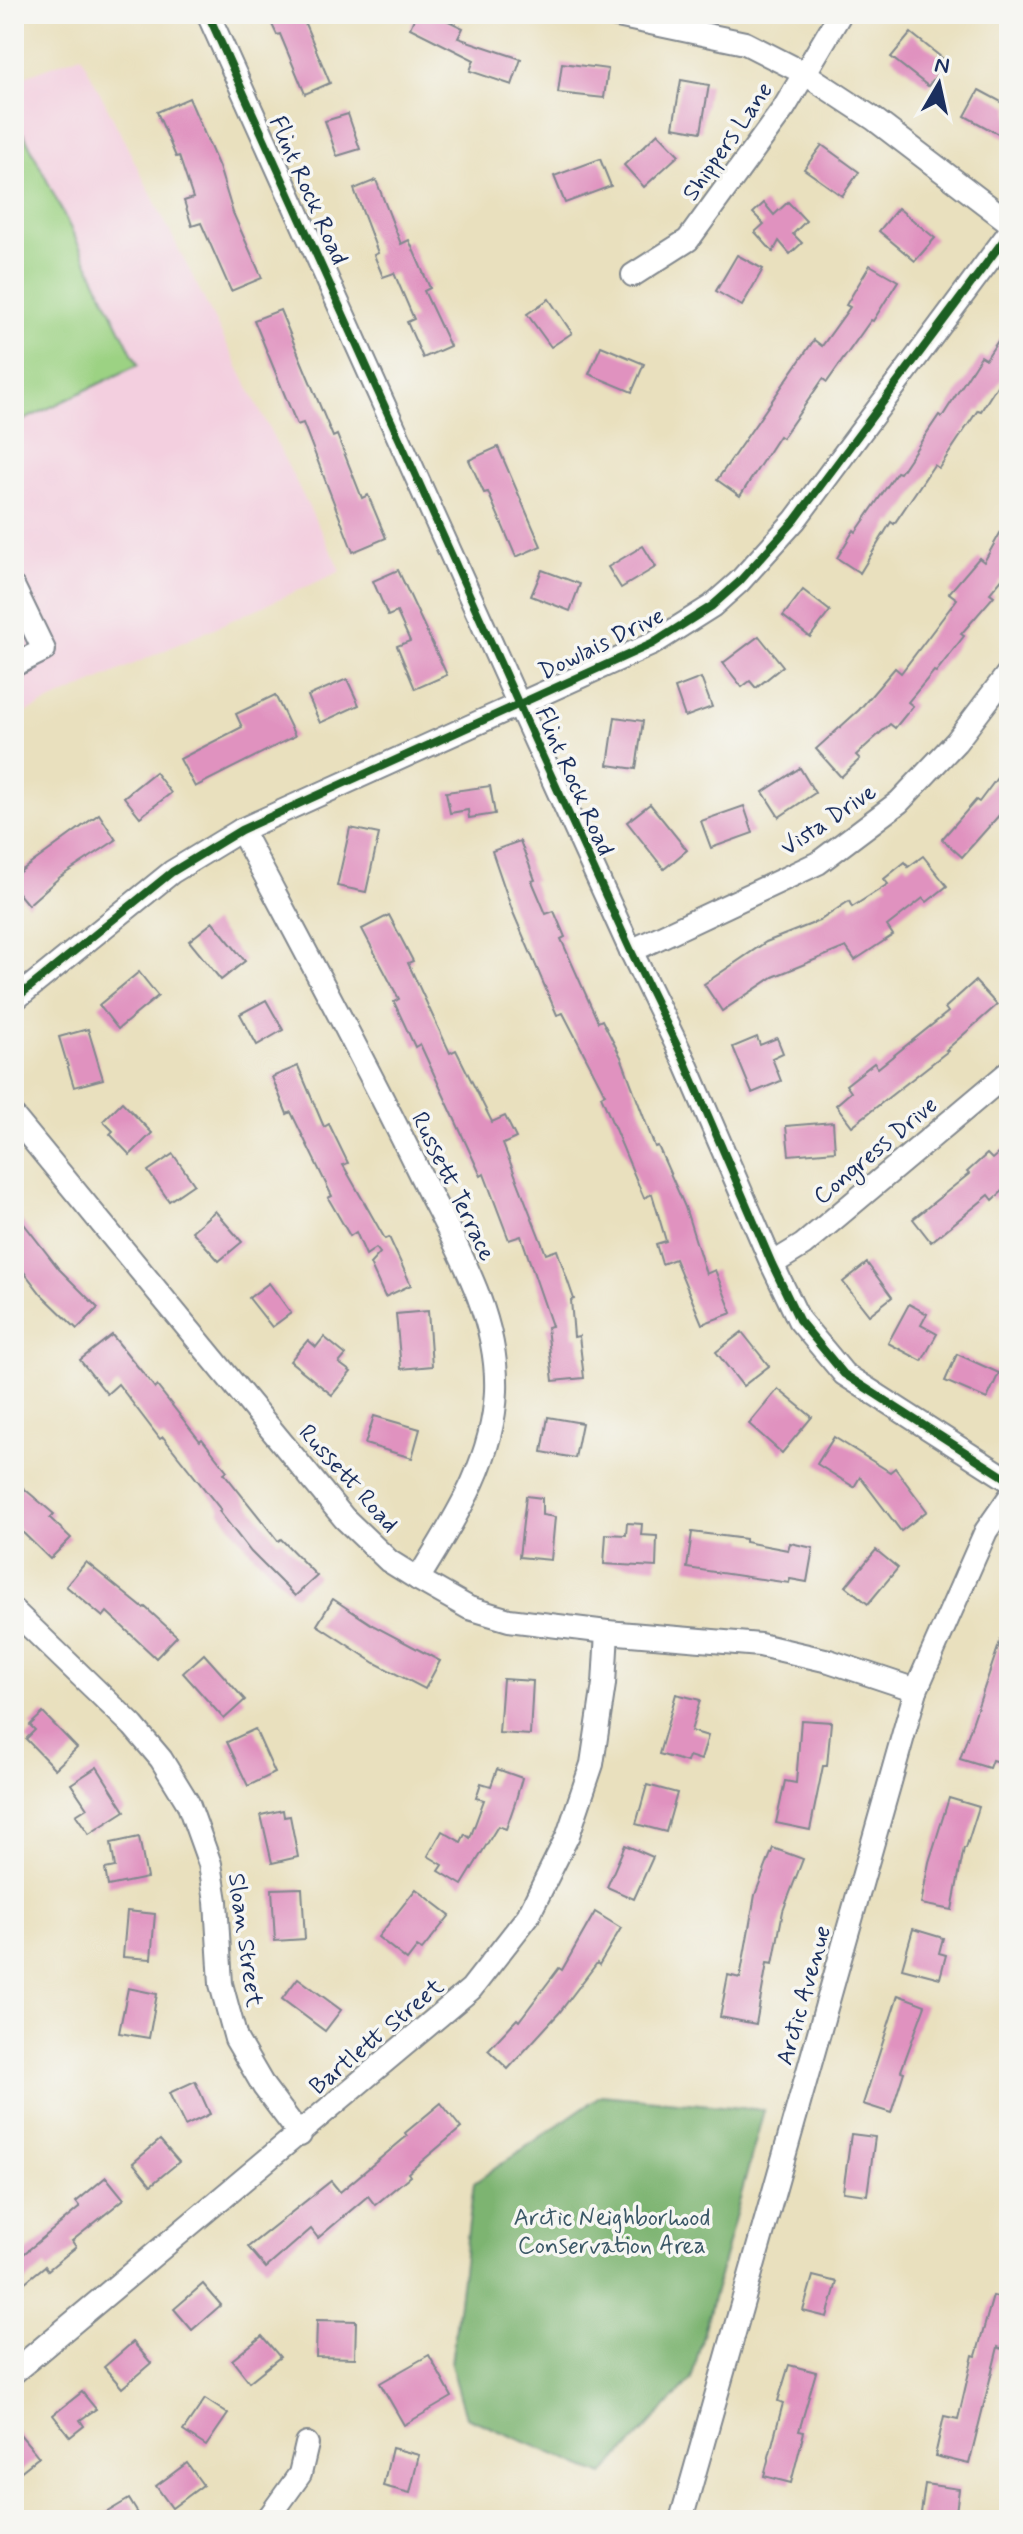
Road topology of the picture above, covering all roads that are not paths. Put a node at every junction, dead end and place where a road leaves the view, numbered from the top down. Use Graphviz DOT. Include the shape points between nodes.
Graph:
graph roads {
  1 [pos="208,14"];
  2 [pos="608,14"];
  3 [pos="840,14"];
  4 [pos="804,73"];
  5 [pos="1009,222"];
  6 [pos="1009,233"];
  7 [pos="633,275"];
  8 [pos="14,588"];
  9 [pos="14,665"];
  10 [pos="1009,672"];
  11 [pos="519,705"];
  12 [pos="241,830"];
  13 [pos="631,951"];
  14 [pos="14,1000"];
  15 [pos="1009,1072"];
  16 [pos="14,1117"];
  17 [pos="772,1264"];
  18 [pos="1009,1480"];
  19 [pos="1009,1498"];
  20 [pos="418,1579"];
  21 [pos="14,1611"];
  22 [pos="607,1632"];
  23 [pos="916,1690"];
  24 [pos="300,2135"];
  25 [pos="14,2372"];
  26 [pos="307,2444"];
  27 [pos="264,2520"];
  28 [pos="681,2520"];
  1 -- 11 [label="street, Flint Rock Road"];
  2 -- 4 [label="street" via="745,43"];
  3 -- 4 [label="street, Shippers Lane"];
  4 -- 5 [label="street"];
  4 -- 7 [label="street, Shippers Lane" via="688,240"];
  6 -- 11 [label="street, Dowlais Drive" via="795,520 739,582 652,644"];
  8 -- 9 [label="street" via="44,650"];
  10 -- 13 [label="street, Vista Drive" via="956,742 899,802 818,863"];
  11 -- 12 [label="street, Dowlais Drive"];
  11 -- 13 [label="street, Flint Rock Road"];
  12 -- 14 [label="street, Dowlais Drive" via="172,872"];
  12 -- 20 [label="street, Russett Terrace" via="368,1068 472,1280 489,1332 496,1390 486,1455 464,1504"];
  13 -- 17 [label="street, Flint Rock Road"];
  15 -- 17 [label="street, Congress Drive" via="803,1245"];
  16 -- 20 [label="street, Russett Road" via="344,1518 389,1561"];
  17 -- 18 [label="street, Flint Rock Road" via="799,1320 844,1374"];
  19 -- 23 [label="street, Arctic Avenue" via="986,1531"];
  20 -- 22 [label="street, Russett Road" via="469,1608 509,1620"];
  21 -- 24 [label="street, Sloan Street" via="133,1726 188,1803 210,1864 221,1984 236,2039"];
  22 -- 23 [label="street, Russett Road" via="760,1645"];
  22 -- 24 [label="street, Bartlett Street" via="592,1764 568,1835 528,1916 471,1989"];
  23 -- 28 [label="street, Arctic Avenue"];
  24 -- 25 [label="street, Bartlett Street"];
  26 -- 27 [label="street" via="300,2474"];
}
